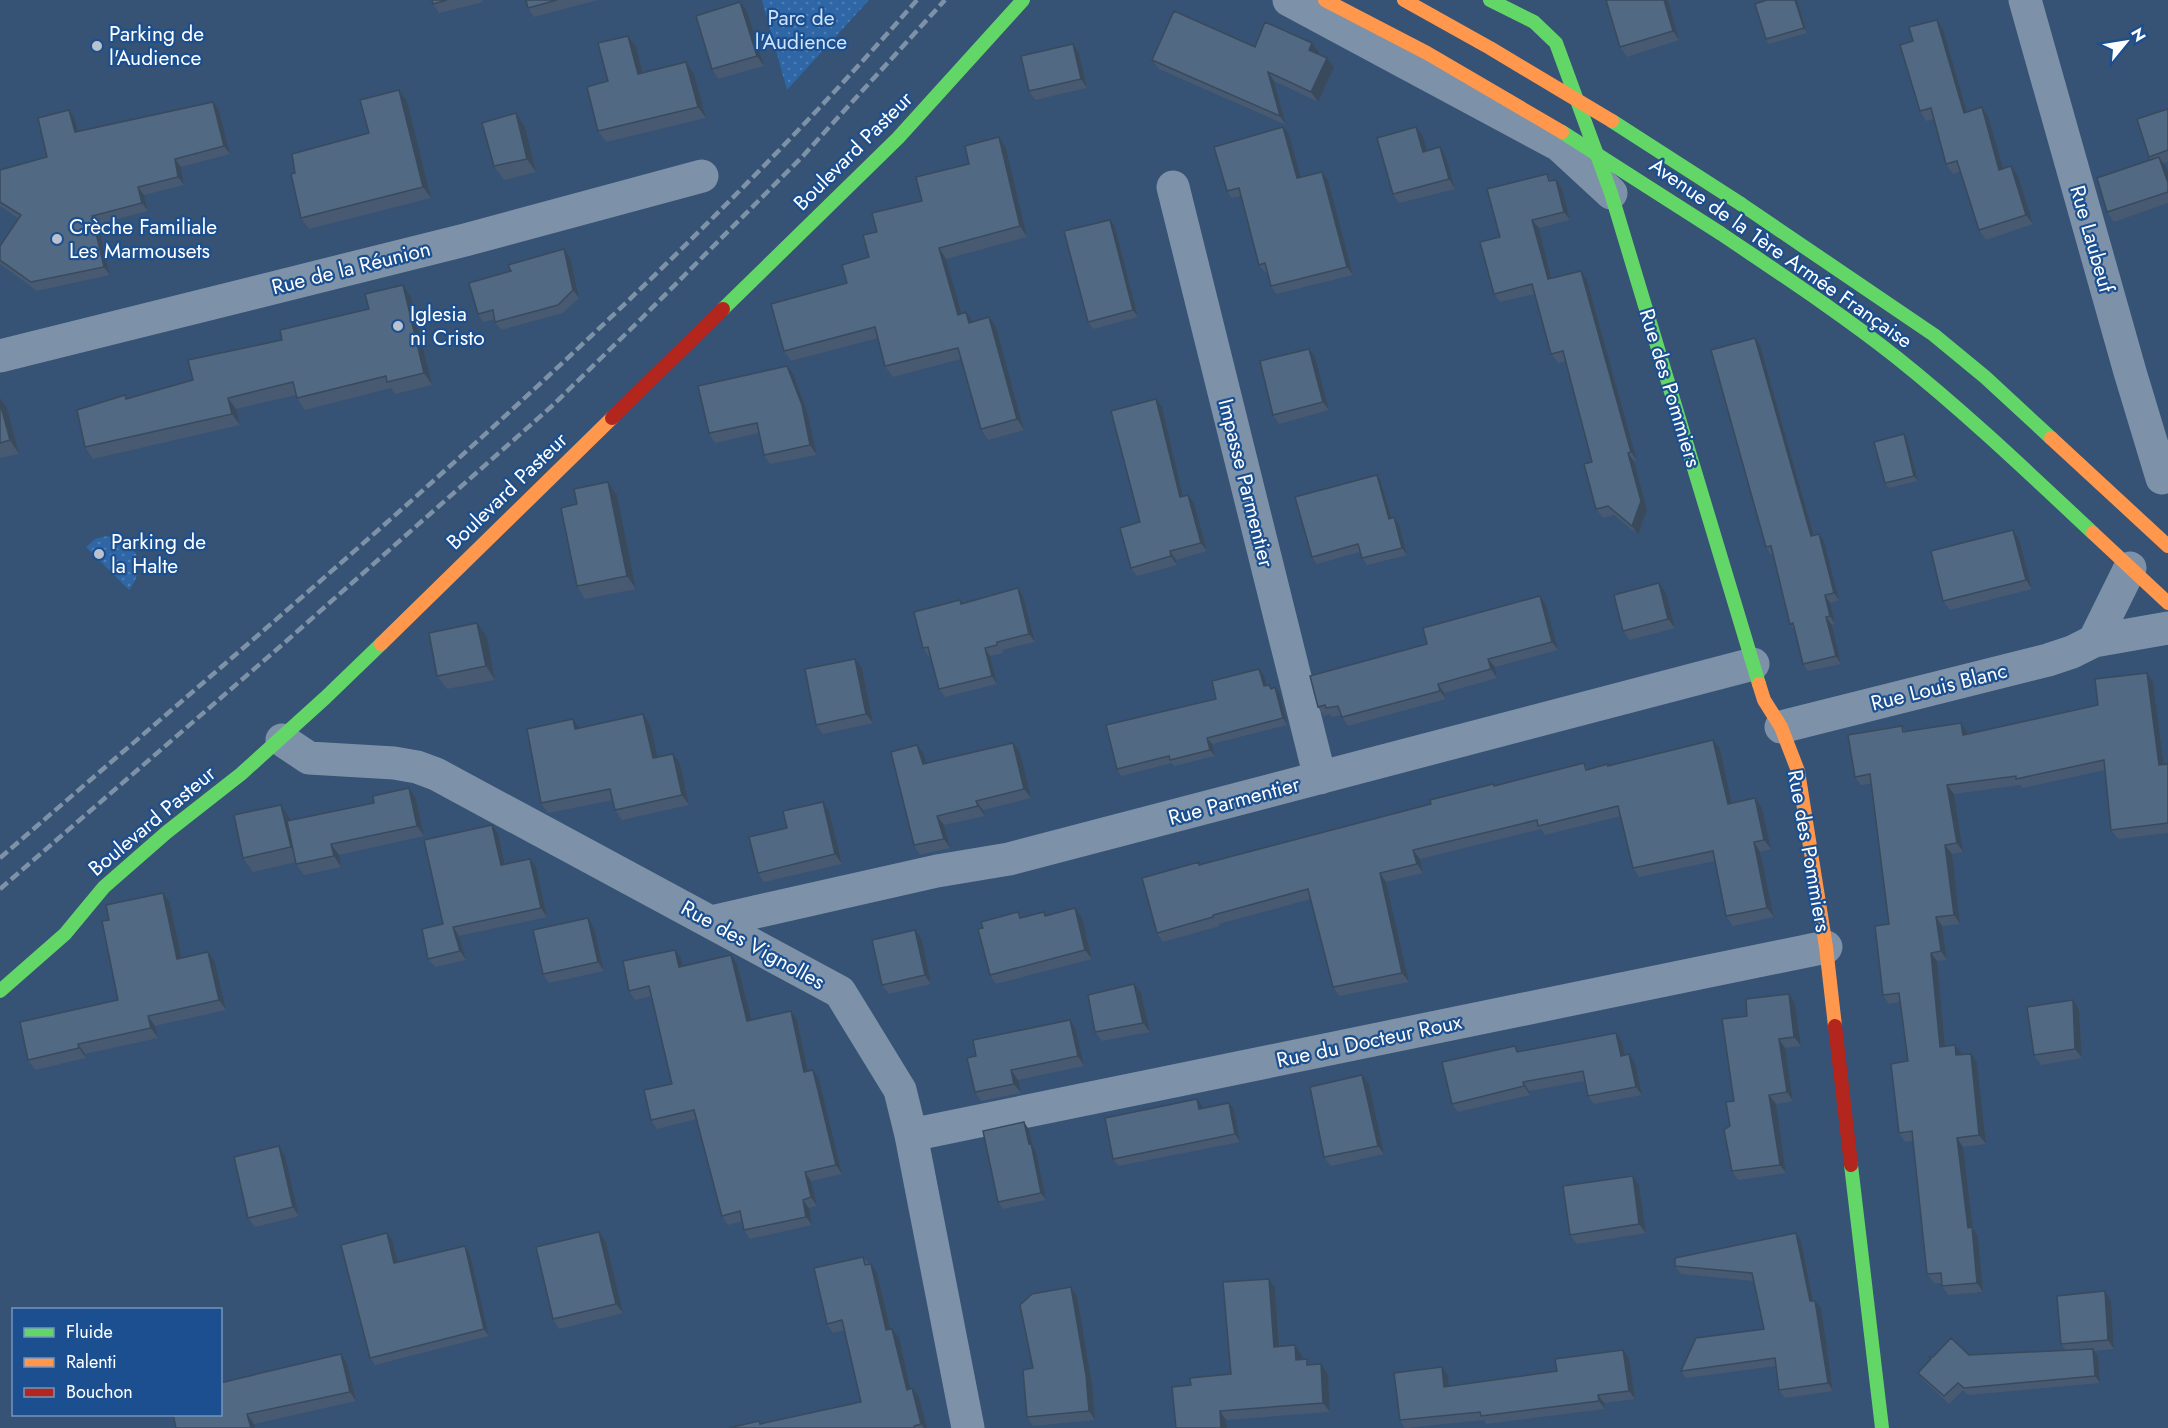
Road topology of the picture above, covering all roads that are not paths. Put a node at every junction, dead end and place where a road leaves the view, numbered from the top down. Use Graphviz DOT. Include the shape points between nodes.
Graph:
graph roads {
  1 [pos="1023,0"];
  2 [pos="1289,0"];
  3 [pos="1325,0"];
  4 [pos="1404,0"];
  5 [pos="1490,0"];
  6 [pos="2025,0"];
  7 [pos="702,176"];
  8 [pos="1173,187"];
  9 [pos="1611,194"];
  10 [pos="0,356"];
  11 [pos="2162,478"];
  12 [pos="2168,546"];
  13 [pos="2130,568"];
  14 [pos="2168,603"];
  15 [pos="2168,628"];
  16 [pos="2094,641"];
  17 [pos="1754,664"];
  18 [pos="1781,727"];
  19 [pos="282,740"];
  20 [pos="1320,778"];
  21 [pos="711,921"];
  22 [pos="1826,947"];
  23 [pos="0,991"];
  24 [pos="912,1135"];
  25 [pos="968,1428"];
  26 [pos="1882,1428"];
  1 -- 19 [label="street, Boulevard Pasteur" via="898,138"];
  2 -- 9 [label="street, Rue des Pommiers" via="1559,145"];
  3 -- 13 [label="street, Avenue de la 1ère Armée Française, bridge" via="1414,46 1639,179 1843,317 1918,374"];
  4 -- 12 [label="street, Avenue de la 1ère Armée Française, bridge" via="1592,107 1934,335 1985,376"];
  5 -- 9 [label="street, Rue des Pommiers" via="1534,22 1556,43"];
  6 -- 11 [label="street, Rue Laubeuf"];
  7 -- 10 [label="street, Rue de la Réunion" via="465,240"];
  8 -- 20 [label="street, Impasse Parmentier"];
  9 -- 17 [label="street, Rue des Pommiers"];
  13 -- 14 [label="street, Avenue de la 1ère Armée Française"];
  13 -- 16 [label="street"];
  15 -- 16 [label="street, Rue Louis Blanc"];
  16 -- 18 [label="street, Rue Louis Blanc" via="2049,660"];
  17 -- 18 [label="street, Rue des Pommiers" via="1764,700"];
  17 -- 20 [label="street, Rue Parmentier"];
  18 -- 22 [label="street, Rue des Pommiers" via="1798,771"];
  19 -- 21 [label="street, Rue des Vignolles" via="309,758 394,763 436,774"];
  19 -- 23 [label="street, Boulevard Pasteur" via="104,887 65,934"];
  20 -- 21 [label="street, Rue Parmentier" via="1010,859 937,871"];
  21 -- 24 [label="street, Rue des Vignolles" via="840,992 900,1090"];
  22 -- 24 [label="street, Rue du Docteur Roux"];
  22 -- 26 [label="street, Rue des Pommiers"];
  24 -- 25 [label="street, Rue des Vignolles"];
}
